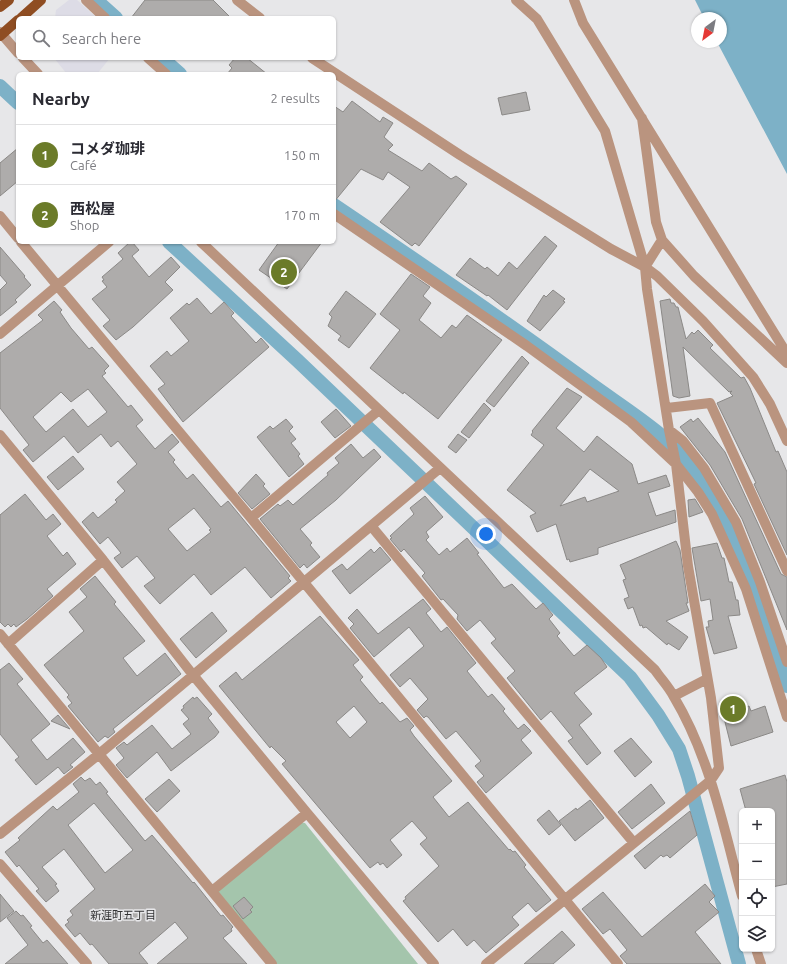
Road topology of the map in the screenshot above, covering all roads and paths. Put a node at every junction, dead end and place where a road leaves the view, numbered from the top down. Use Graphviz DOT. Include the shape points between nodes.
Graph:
graph roads {
  1 [pos="9,0"];
  2 [pos="41,0"];
  3 [pos="86,0"];
  4 [pos="237,0"];
  5 [pos="516,0"];
  6 [pos="569,0"];
  7 [pos="574,0"];
  8 [pos="0,8"];
  9 [pos="23,16"];
  10 [pos="103,16"];
  11 [pos="257,16"];
  12 [pos="16,22"];
  13 [pos="583,23"];
  14 [pos="0,34"];
  15 [pos="16,51"];
  16 [pos="25,60"];
  17 [pos="150,60"];
  18 [pos="315,60"];
  19 [pos="36,72"];
  20 [pos="164,72"];
  21 [pos="333,72"];
  22 [pos="336,74"];
  23 [pos="642,118"];
  24 [pos="336,215"];
  25 [pos="0,216"];
  26 [pos="16,236"];
  27 [pos="662,240"];
  28 [pos="23,244"];
  29 [pos="107,244"];
  30 [pos="203,244"];
  31 [pos="645,267"];
  32 [pos="57,286"];
  33 [pos="0,334"];
  34 [pos="787,354"];
  35 [pos="787,363"];
  36 [pos="667,408"];
  37 [pos="379,410"];
  38 [pos="670,434"];
  39 [pos="0,435"];
  40 [pos="787,441"];
  41 [pos="676,461"];
  42 [pos="440,468"];
  43 [pos="251,518"];
  44 [pos="372,527"];
  45 [pos="103,560"];
  46 [pos="787,571"];
  47 [pos="303,582"];
  48 [pos="0,634"];
  49 [pos="8,644"];
  50 [pos="787,662"];
  51 [pos="193,675"];
  52 [pos="707,679"];
  53 [pos="674,696"];
  54 [pos="787,717"];
  55 [pos="98,755"];
  56 [pos="710,780"];
  57 [pos="307,813"];
  58 [pos="0,834"];
  59 [pos="634,843"];
  60 [pos="0,864"];
  61 [pos="739,885"];
  62 [pos="212,891"];
  63 [pos="566,900"];
  64 [pos="757,952"];
  65 [pos="87,964"];
  66 [pos="272,964"];
  67 [pos="434,964"];
  68 [pos="486,964"];
  69 [pos="618,964"];
  70 [pos="761,964"];
  1 -- 8 [label="main road"];
  2 -- 9 [label="main road"];
  3 -- 10 [label="street"];
  4 -- 11 [label="street"];
  5 -- 31 [label="street" via="537,18 605,130"];
  6 -- 13 [label="street"];
  7 -- 13 [label="street"];
  12 -- 14 [label="main road"];
  13 -- 23 [label="street"];
  14 -- 15 [label="street"];
  16 -- 19 [label="street"];
  17 -- 20 [label="street"];
  18 -- 21 [label="street"];
  22 -- 31 [label="street" via="460,155 611,249"];
  23 -- 27 [label="street" via="656,222"];
  23 -- 34 [label="street"];
  24 -- 41 [label="street" via="500,327 631,422"];
  25 -- 26 [label="street"];
  27 -- 31 [label="street"];
  27 -- 35 [label="street" via="694,276"];
  28 -- 32 [label="street"];
  29 -- 32 [label="street"];
  30 -- 37 [label="street"];
  31 -- 36 [label="street"];
  31 -- 40 [label="street" via="703,321 753,378 770,404"];
  32 -- 33 [label="street"];
  32 -- 43 [label="street"];
  36 -- 38 [label="street"];
  36 -- 46 [label="street" via="710,403"];
  37 -- 42 [label="street"];
  37 -- 43 [label="street"];
  38 -- 41 [label="street"];
  38 -- 50 [label="street" via="683,441 704,468 736,522 760,582"];
  39 -- 45 [label="street"];
  41 -- 52 [label="street" via="688,566"];
  41 -- 54 [label="street" via="712,514 746,589"];
  42 -- 44 [label="street"];
  42 -- 53 [label="street" via="654,670"];
  43 -- 47 [label="street"];
  44 -- 47 [label="street"];
  44 -- 59 [label="street"];
  45 -- 49 [label="street"];
  45 -- 51 [label="street"];
  47 -- 51 [label="street"];
  47 -- 63 [label="street"];
  48 -- 49 [label="street"];
  49 -- 55 [label="street"];
  51 -- 55 [label="street"];
  51 -- 57 [label="street"];
  52 -- 53 [label="street"];
  52 -- 56 [label="street" via="719,768"];
  53 -- 56 [label="street" via="693,733"];
  55 -- 58 [label="street"];
  55 -- 62 [label="street"];
  56 -- 59 [label="street"];
  56 -- 61 [label="street"];
  57 -- 62 [label="street"];
  57 -- 67 [label="street"];
  59 -- 63 [label="street"];
  60 -- 65 [label="street"];
  62 -- 66 [label="street"];
  63 -- 68 [label="street"];
  63 -- 69 [label="street"];
  64 -- 70 [label="street"];
}
